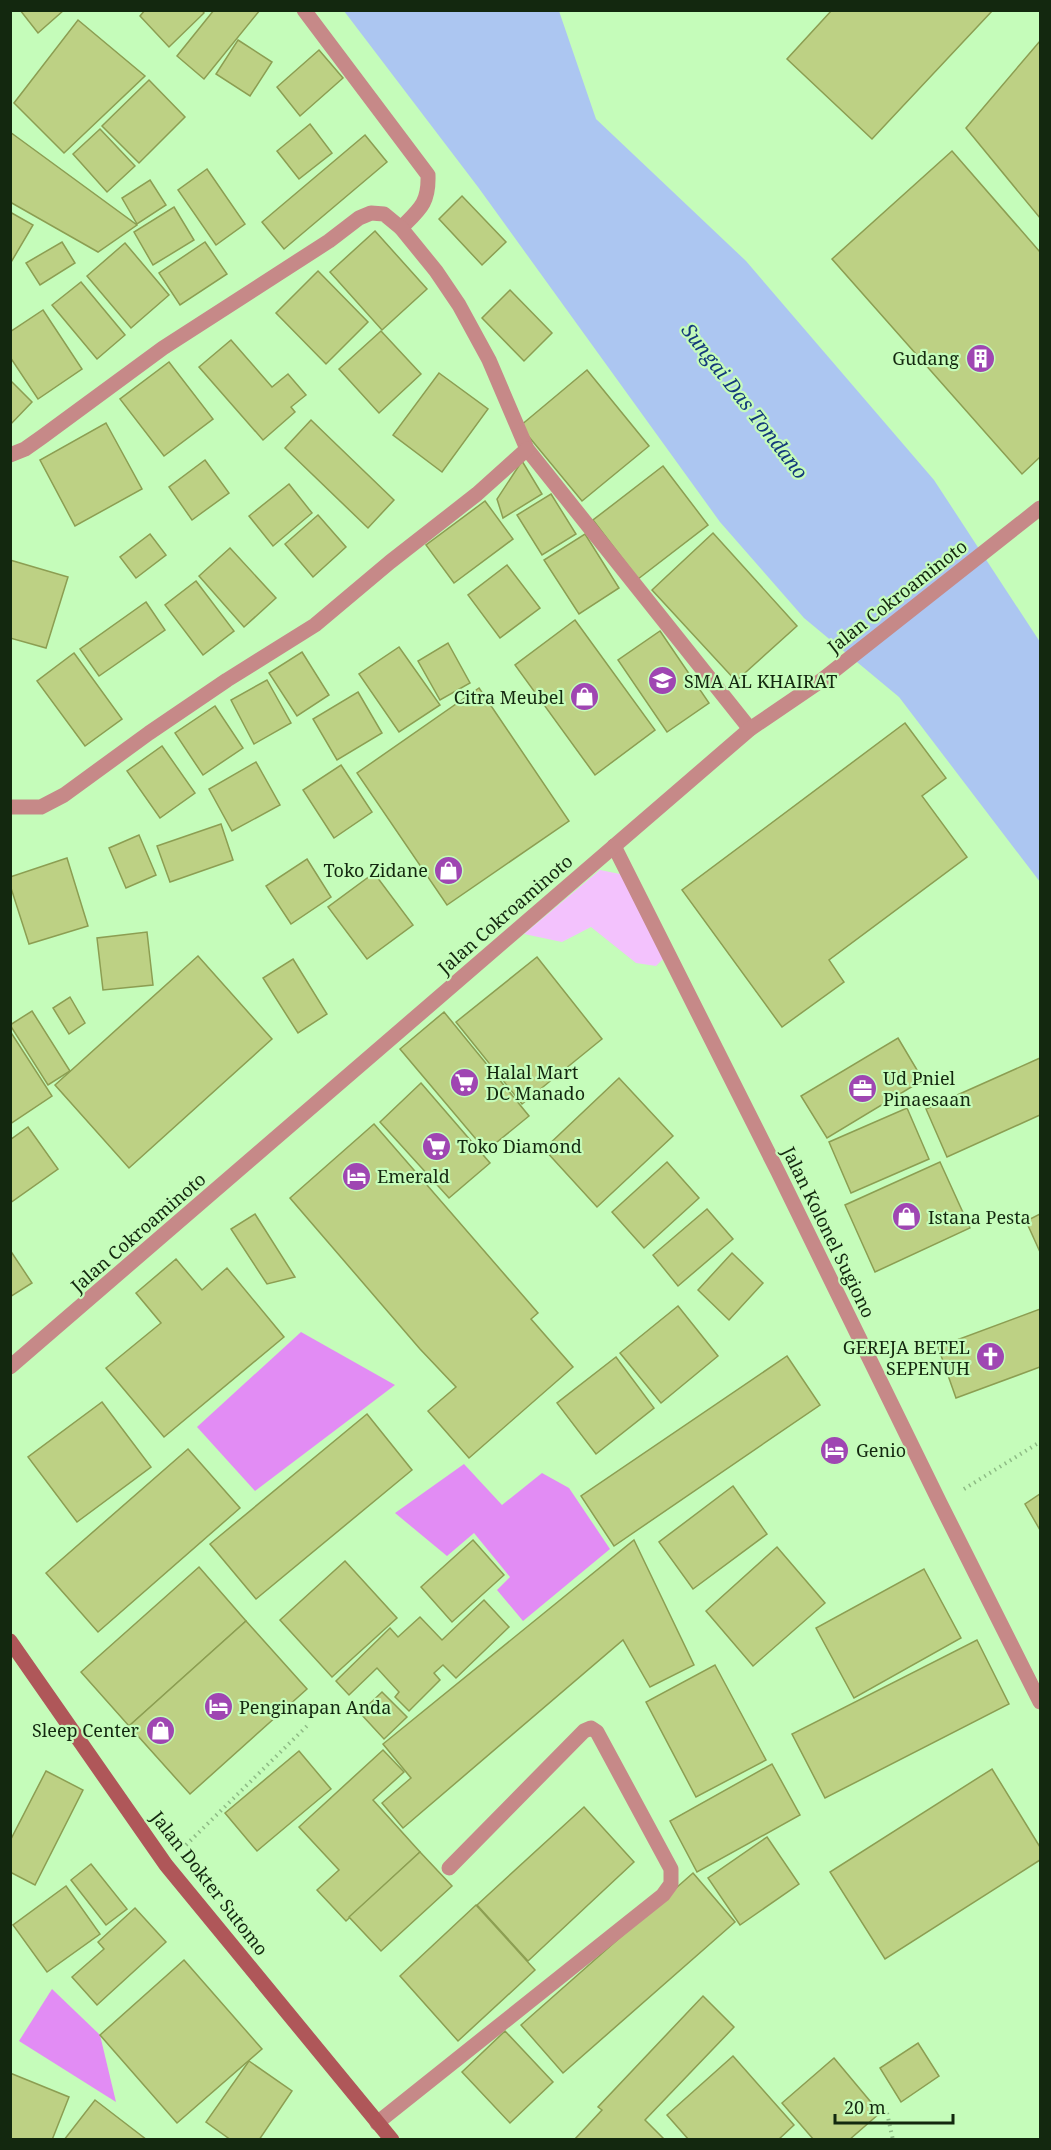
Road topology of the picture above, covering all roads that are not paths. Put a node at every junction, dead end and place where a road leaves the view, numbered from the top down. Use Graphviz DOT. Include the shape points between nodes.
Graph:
graph roads {
  1 [pos="304,10"];
  2 [pos="401,228"];
  3 [pos="526,449"];
  4 [pos="10,455"];
  5 [pos="1041,508"];
  6 [pos="750,729"];
  7 [pos="10,807"];
  8 [pos="614,846"];
  9 [pos="10,1367"];
  10 [pos="10,1641"];
  11 [pos="1041,1701"];
  12 [pos="449,1868"];
  13 [pos="377,2123"];
  14 [pos="392,2139"];
  1 -- 2 [label="street" via="428,175 423,207"];
  2 -- 3 [label="street" via="459,305 489,360"];
  2 -- 4 [label="street" via="384,214 371,213 359,218 164,348 25,449"];
  3 -- 6 [label="street"];
  3 -- 7 [label="street" via="477,494 315,625 227,680 64,795 42,807"];
  5 -- 6 [label="street, Jalan Cokroaminoto" via="822,680"];
  6 -- 8 [label="street, Jalan Cokroaminoto"];
  8 -- 9 [label="street, Jalan Cokroaminoto"];
  8 -- 11 [label="street, Jalan Kolonel Sugiono"];
  10 -- 13 [label="main road, Jalan Dokter Sutomo" via="166,1865"];
  12 -- 13 [label="street" via="591,1728 597,1732 671,1869 671,1884 663,1895"];
  13 -- 14 [label="main road, Jalan Dokter Sutomo"];
}
